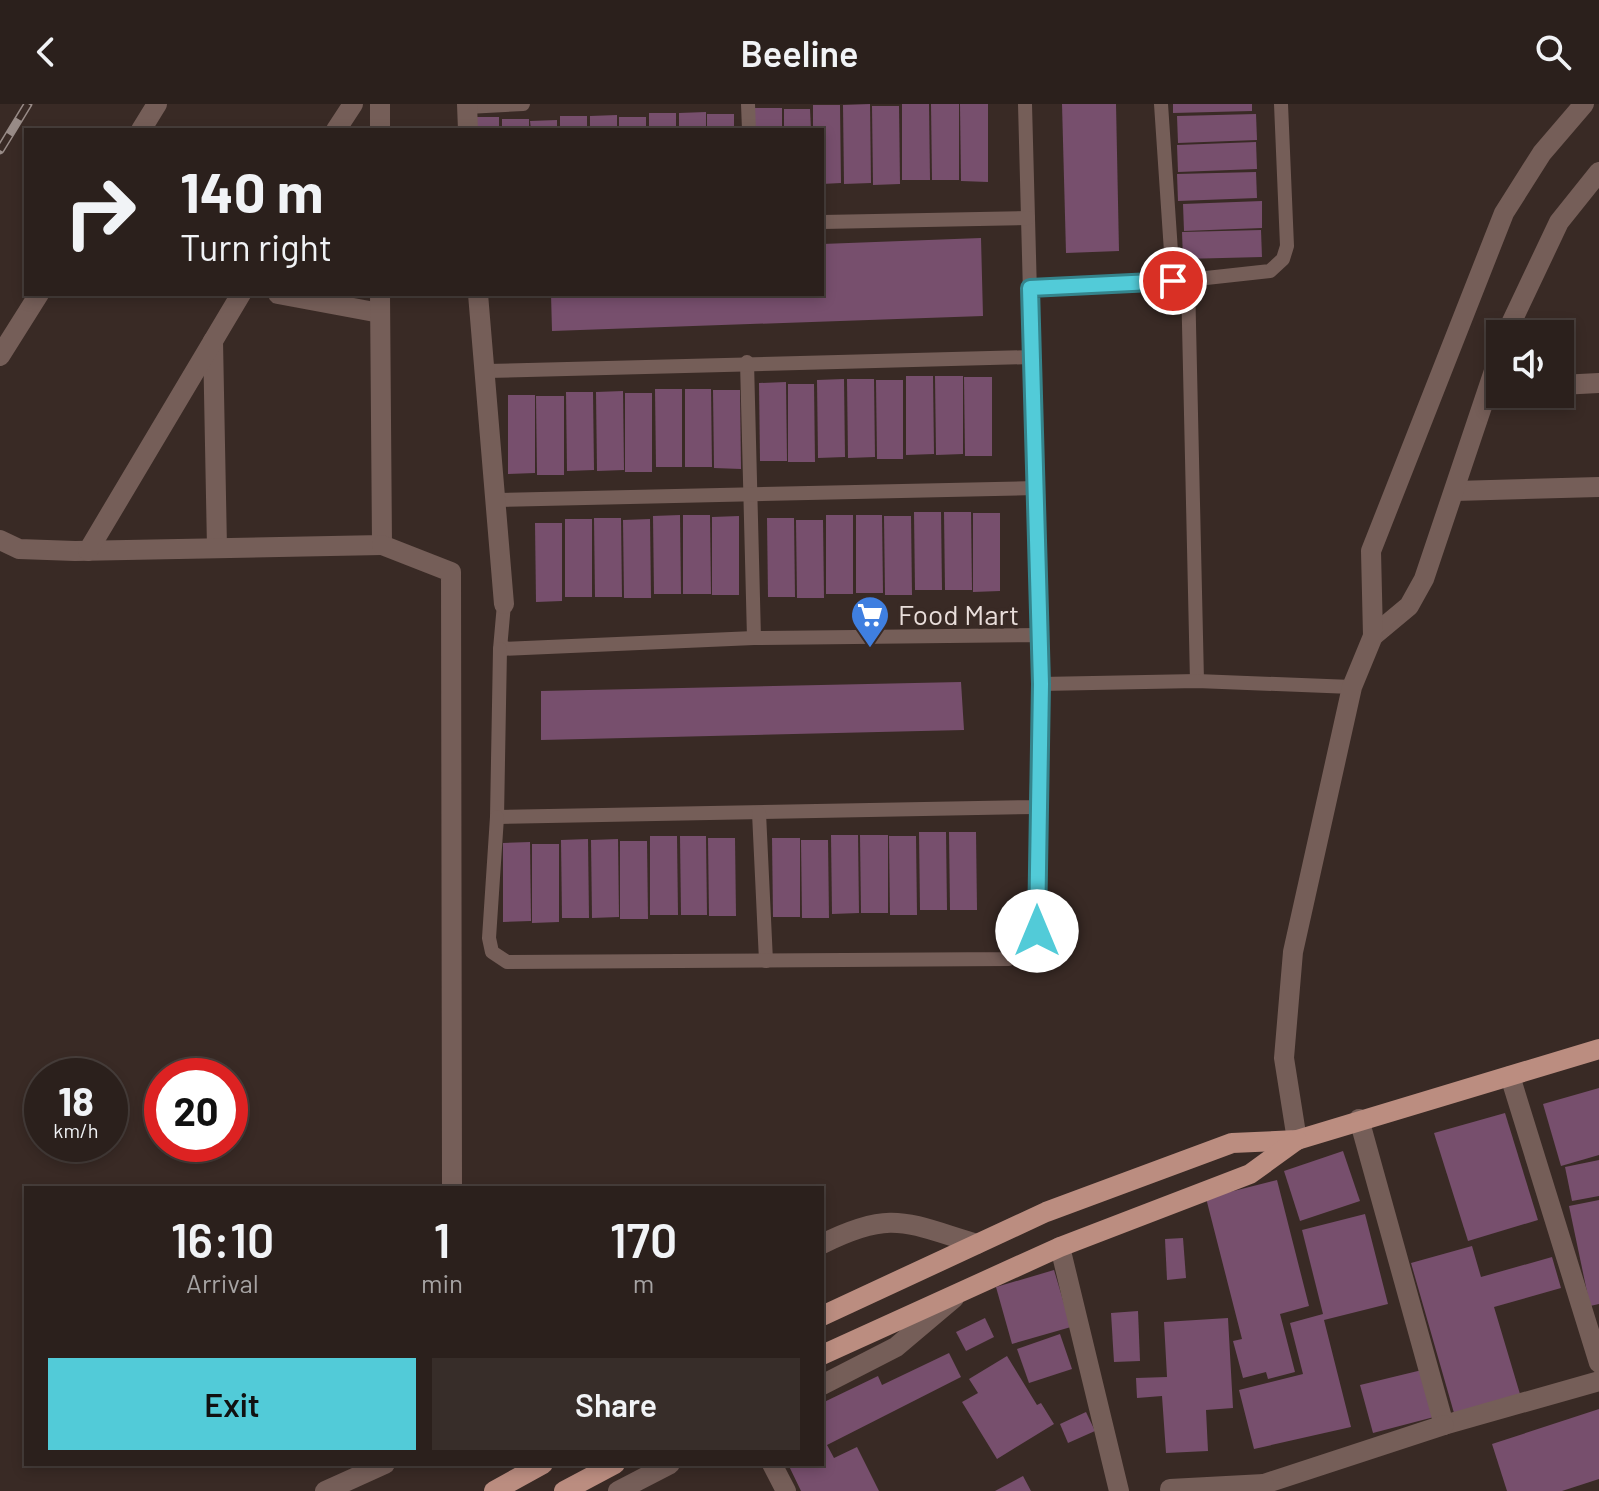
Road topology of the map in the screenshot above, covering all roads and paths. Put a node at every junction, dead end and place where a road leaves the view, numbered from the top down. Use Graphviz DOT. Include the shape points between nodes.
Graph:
graph roads {
  1 [pos="157,104"];
  2 [pos="353,104"];
  3 [pos="380,104"];
  4 [pos="523,104"];
  5 [pos="748,104"];
  6 [pos="1025,104"];
  7 [pos="1161,104"];
  8 [pos="1281,104"];
  9 [pos="1584,104"];
  10 [pos="467,105"];
  11 [pos="142,128"];
  12 [pos="337,128"];
  13 [pos="380,128"];
  14 [pos="468,128"];
  15 [pos="749,128"];
  16 [pos="1599,172"];
  17 [pos="1028,218"];
  18 [pos="824,222"];
  19 [pos="1180,280"];
  20 [pos="1030,288"];
  21 [pos="38,296"];
  22 [pos="240,296"];
  23 [pos="298,296"];
  24 [pos="478,296"];
  25 [pos="380,304"];
  26 [pos="1513,320"];
  27 [pos="213,341"];
  28 [pos="0,356"];
  29 [pos="1032,357"];
  30 [pos="747,362"];
  31 [pos="487,371"];
  32 [pos="1599,383"];
  33 [pos="1574,384"];
  34 [pos="1488,408"];
  35 [pos="1599,487"];
  36 [pos="1035,488"];
  37 [pos="1455,491"];
  38 [pos="748,495"];
  39 [pos="498,500"];
  40 [pos="0,540"];
  41 [pos="382,545"];
  42 [pos="217,548"];
  43 [pos="88,551"];
  44 [pos="504,604"];
  45 [pos="1039,635"];
  46 [pos="1373,636"];
  47 [pos="754,638"];
  48 [pos="500,649"];
  49 [pos="1197,681"];
  50 [pos="1041,684"];
  51 [pos="1352,687"];
  52 [pos="1036,807"];
  53 [pos="759,813"];
  54 [pos="497,817"];
  55 [pos="766,961"];
  56 [pos="1599,1049"];
  57 [pos="1510,1076"];
  58 [pos="1359,1119"];
  59 [pos="1297,1140"];
  60 [pos="452,1186"];
  61 [pos="824,1243"];
  62 [pos="977,1244"];
  63 [pos="1060,1247"];
  64 [pos="964,1291"];
  65 [pos="824,1315"];
  66 [pos="829,1352"];
  67 [pos="1599,1363"];
  68 [pos="1599,1381"];
  69 [pos="824,1384"];
  70 [pos="1444,1425"];
  71 [pos="381,1466"];
  72 [pos="539,1466"];
  73 [pos="611,1466"];
  74 [pos="666,1466"];
  75 [pos="773,1466"];
  76 [pos="1264,1487"];
  77 [pos="1168,1490"];
  78 [pos="325,1491"];
  79 [pos="494,1491"];
  80 [pos="564,1491"];
  81 [pos="618,1491"];
  82 [pos="786,1491"];
  83 [pos="1119,1491"];
  1 -- 11 [label="street"];
  2 -- 12 [label="street"];
  3 -- 13 [label="street"];
  4 -- 10 [label="lane"];
  5 -- 15 [label="lane"];
  6 -- 17 [label="lane"];
  7 -- 19 [label="lane"];
  8 -- 19 [label="lane" via="1287,246 1283,259 1270,271"];
  9 -- 46 [label="street" via="1542,153 1504,213 1450,345 1371,551"];
  10 -- 14 [label="street"];
  16 -- 26 [label="street" via="1559,222"];
  17 -- 18 [label="lane"];
  17 -- 20 [label="lane"];
  19 -- 20 [label="lane"];
  19 -- 49 [label="lane"];
  20 -- 29 [label="lane"];
  21 -- 28 [label="street"];
  22 -- 27 [label="street"];
  23 -- 25 [label="street"];
  24 -- 31 [label="street"];
  25 -- 41 [label="street"];
  27 -- 42 [label="street"];
  27 -- 43 [label="street"];
  29 -- 30 [label="lane"];
  29 -- 36 [label="lane"];
  30 -- 31 [label="lane"];
  30 -- 38 [label="lane"];
  31 -- 39 [label="street"];
  32 -- 33 [label="street"];
  34 -- 37 [label="street"];
  35 -- 37 [label="street"];
  36 -- 38 [label="lane"];
  36 -- 45 [label="lane"];
  37 -- 46 [label="street" via="1409,606"];
  38 -- 39 [label="lane"];
  38 -- 47 [label="lane"];
  39 -- 44 [label="street"];
  40 -- 43 [label="street" via="19,549"];
  41 -- 42 [label="street"];
  41 -- 60 [label="street" via="451,572"];
  42 -- 43 [label="street"];
  44 -- 48 [label="lane"];
  45 -- 47 [label="lane"];
  45 -- 50 [label="lane"];
  46 -- 51 [label="street"];
  47 -- 48 [label="lane"];
  48 -- 54 [label="lane"];
  49 -- 50 [label="lane"];
  49 -- 51 [label="lane"];
  50 -- 52 [label="lane"];
  51 -- 59 [label="street" via="1293,952 1284,1058"];
  52 -- 53 [label="lane"];
  52 -- 55 [label="lane" via="1037,931 1009,959"];
  53 -- 54 [label="lane"];
  53 -- 55 [label="lane"];
  54 -- 55 [label="lane" via="489,938 492,952 507,962"];
  56 -- 57 [label="main road"];
  57 -- 58 [label="main road"];
  57 -- 67 [label="street"];
  58 -- 59 [label="main road"];
  58 -- 70 [label="street"];
  59 -- 62 [label="main road" via="1232,1143 1046,1212"];
  59 -- 63 [label="main road" via="1250,1174"];
  61 -- 62 [label="street" via="860,1225 897,1220"];
  62 -- 65 [label="main road"];
  63 -- 64 [label="main road"];
  63 -- 83 [label="street"];
  64 -- 66 [label="main road"];
  64 -- 69 [label="street" via="896,1347"];
  68 -- 70 [label="street"];
  70 -- 76 [label="street"];
  71 -- 78 [label="street"];
  72 -- 79 [label="main road"];
  73 -- 80 [label="main road"];
  74 -- 81 [label="street"];
  75 -- 82 [label="street"];
  76 -- 77 [label="street"];
}
